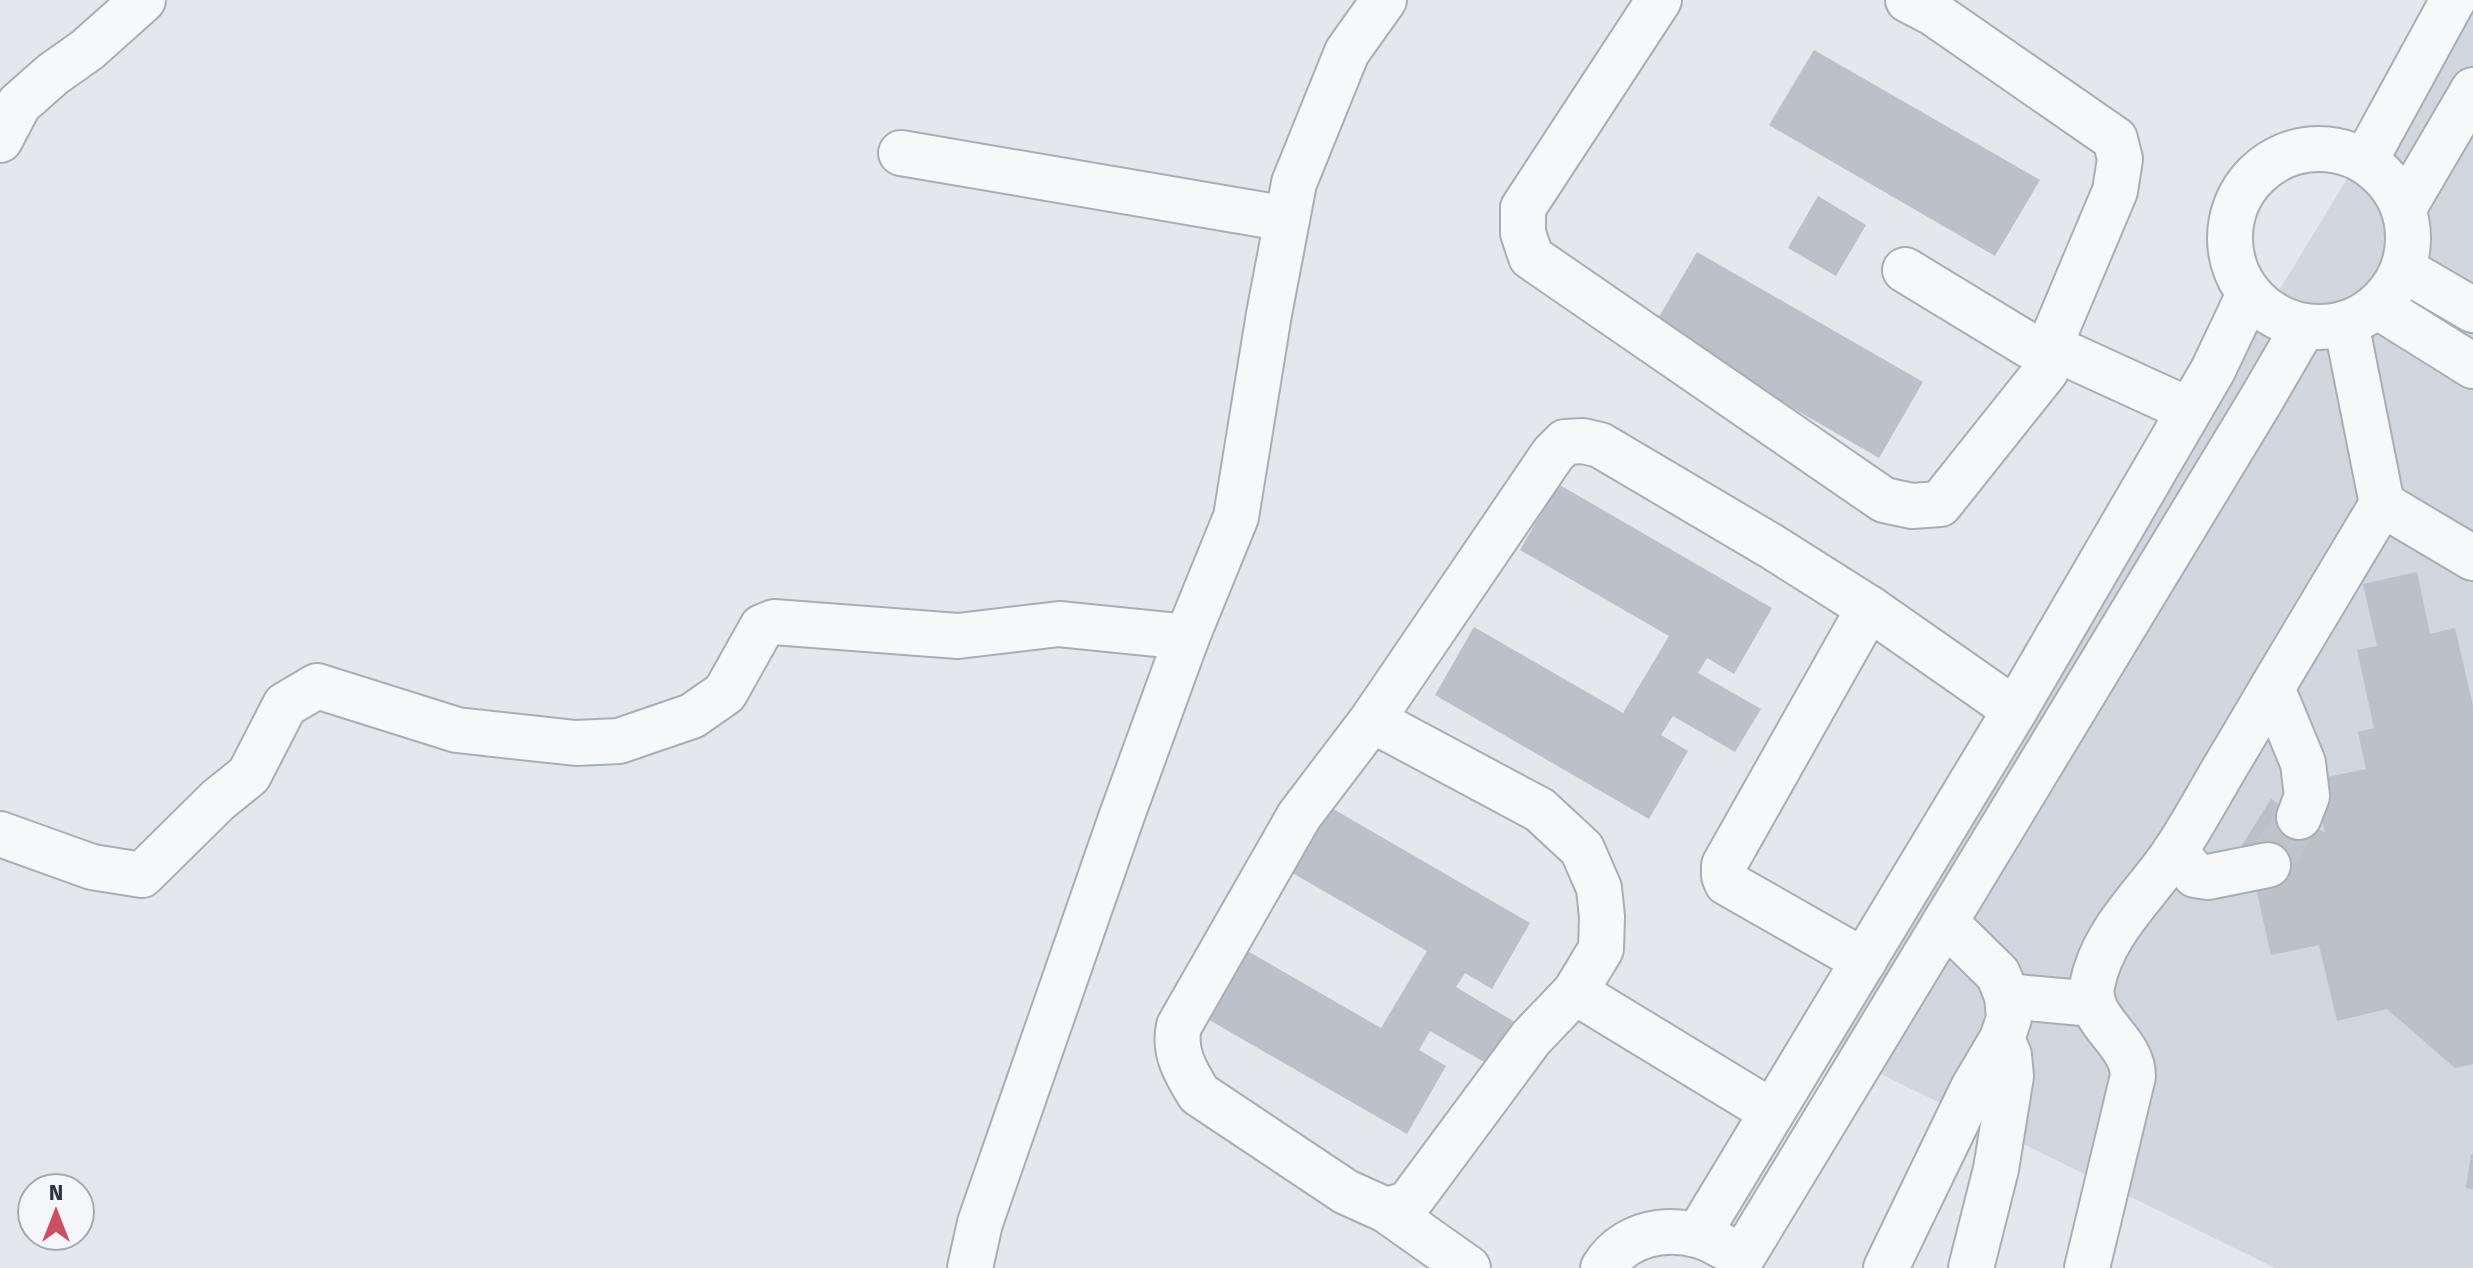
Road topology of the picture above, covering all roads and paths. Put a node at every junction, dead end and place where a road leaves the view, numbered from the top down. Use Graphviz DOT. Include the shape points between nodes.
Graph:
graph roads {
  1 [pos="143,0"];
  2 [pos="1384,0"];
  3 [pos="1659,0"];
  4 [pos="1908,0"];
  5 [pos="2453,0"];
  6 [pos="2473,90"];
  7 [pos="0,140"];
  8 [pos="901,153"];
  9 [pos="2365,161"];
  10 [pos="2404,208"];
  11 [pos="1287,219"];
  12 [pos="2403,269"];
  13 [pos="1905,270"];
  14 [pos="2249,294"];
  15 [pos="2473,310"];
  16 [pos="2342,318"];
  17 [pos="2051,351"];
  18 [pos="2473,366"];
  19 [pos="2189,410"];
  20 [pos="2382,504"];
  21 [pos="2473,558"];
  22 [pos="1869,608"];
  23 [pos="1187,637"];
  24 [pos="2272,688"];
  25 [pos="2015,710"];
  26 [pos="1372,720"];
  27 [pos="2299,817"];
  28 [pos="0,834"];
  29 [pos="2175,851"];
  30 [pos="2268,865"];
  31 [pos="1945,922"];
  32 [pos="1864,961"];
  33 [pos="1575,992"];
  34 [pos="2007,996"];
  35 [pos="2093,1004"];
  36 [pos="2002,1039"];
  37 [pos="1772,1112"];
  38 [pos="1386,1210"];
  39 [pos="1698,1235"];
  40 [pos="1743,1264"];
  41 [pos="970,1268"];
  42 [pos="1468,1268"];
  43 [pos="1603,1268"];
  44 [pos="1886,1268"];
  45 [pos="1971,1268"];
  46 [pos="2087,1268"];
  1 -- 7 [label="street" via="19,104"];
  2 -- 11 [label="street" via="1347,52 1294,183"];
  3 -- 17 [label="street" via="1523,208 1523,233 1531,257 1884,500 1912,506 1940,504"];
  4 -- 17 [label="street" via="2115,139 2120,159 2115,191"];
  5 -- 9 [label="street"];
  6 -- 10 [label="street"];
  8 -- 11 [label="street"];
  9 -- 10 [label="street" via="2389,181"];
  9 -- 14 [label="street" via="2336,151 2305,150 2276,160 2251,180 2236,206 2229,236 2234,267"];
  10 -- 12 [label="street" via="2409,239"];
  11 -- 23 [label="street" via="1236,517"];
  12 -- 15 [label="street"];
  12 -- 16 [label="street" via="2393,289"];
  13 -- 17 [label="street"];
  14 -- 16 [label="street" via="2283,319"];
  14 -- 19 [label="street"];
  16 -- 18 [label="street"];
  16 -- 20 [label="street"];
  16 -- 31 [label="street" via="2253,414"];
  17 -- 19 [label="street"];
  19 -- 25 [label="street"];
  20 -- 21 [label="street"];
  20 -- 24 [label="street"];
  22 -- 25 [label="street"];
  22 -- 26 [label="street" via="1600,445 1565,442"];
  22 -- 32 [label="street" via="1724,865 1727,883"];
  23 -- 28 [label="street" via="1059,624 958,636 774,622 762,627 725,693 692,716 619,741 576,743 457,730 317,686 285,705 249,775 142,875 92,867"];
  23 -- 41 [label="street" via="980,1223"];
  24 -- 27 [label="street" via="2303,763 2307,796"];
  24 -- 29 [label="street"];
  25 -- 32 [label="street"];
  26 -- 33 [label="street" via="1540,810 1582,849 1599,888 1601,949"];
  26 -- 38 [label="street" via="1299,816 1179,1026 1177,1047 1199,1094 1346,1192"];
  29 -- 30 [label="street" via="2195,875 2208,877"];
  29 -- 35 [label="street" via="2111,938 2095,974"];
  31 -- 34 [label="street" via="1998,974"];
  31 -- 40 [label="street"];
  32 -- 37 [label="street"];
  33 -- 37 [label="street"];
  33 -- 38 [label="street" via="1531,1038 1408,1204"];
  34 -- 35 [label="street"];
  34 -- 36 [label="street" via="2009,1018"];
  35 -- 46 [label="street" via="2125,1048 2133,1076"];
  36 -- 44 [label="street"];
  36 -- 45 [label="street" via="2011,1076 1996,1169"];
  37 -- 39 [label="street"];
  38 -- 42 [label="street"];
  39 -- 40 [label="street" via="1707,1236"];
  39 -- 43 [label="street" via="1672,1230 1638,1238"];
}
